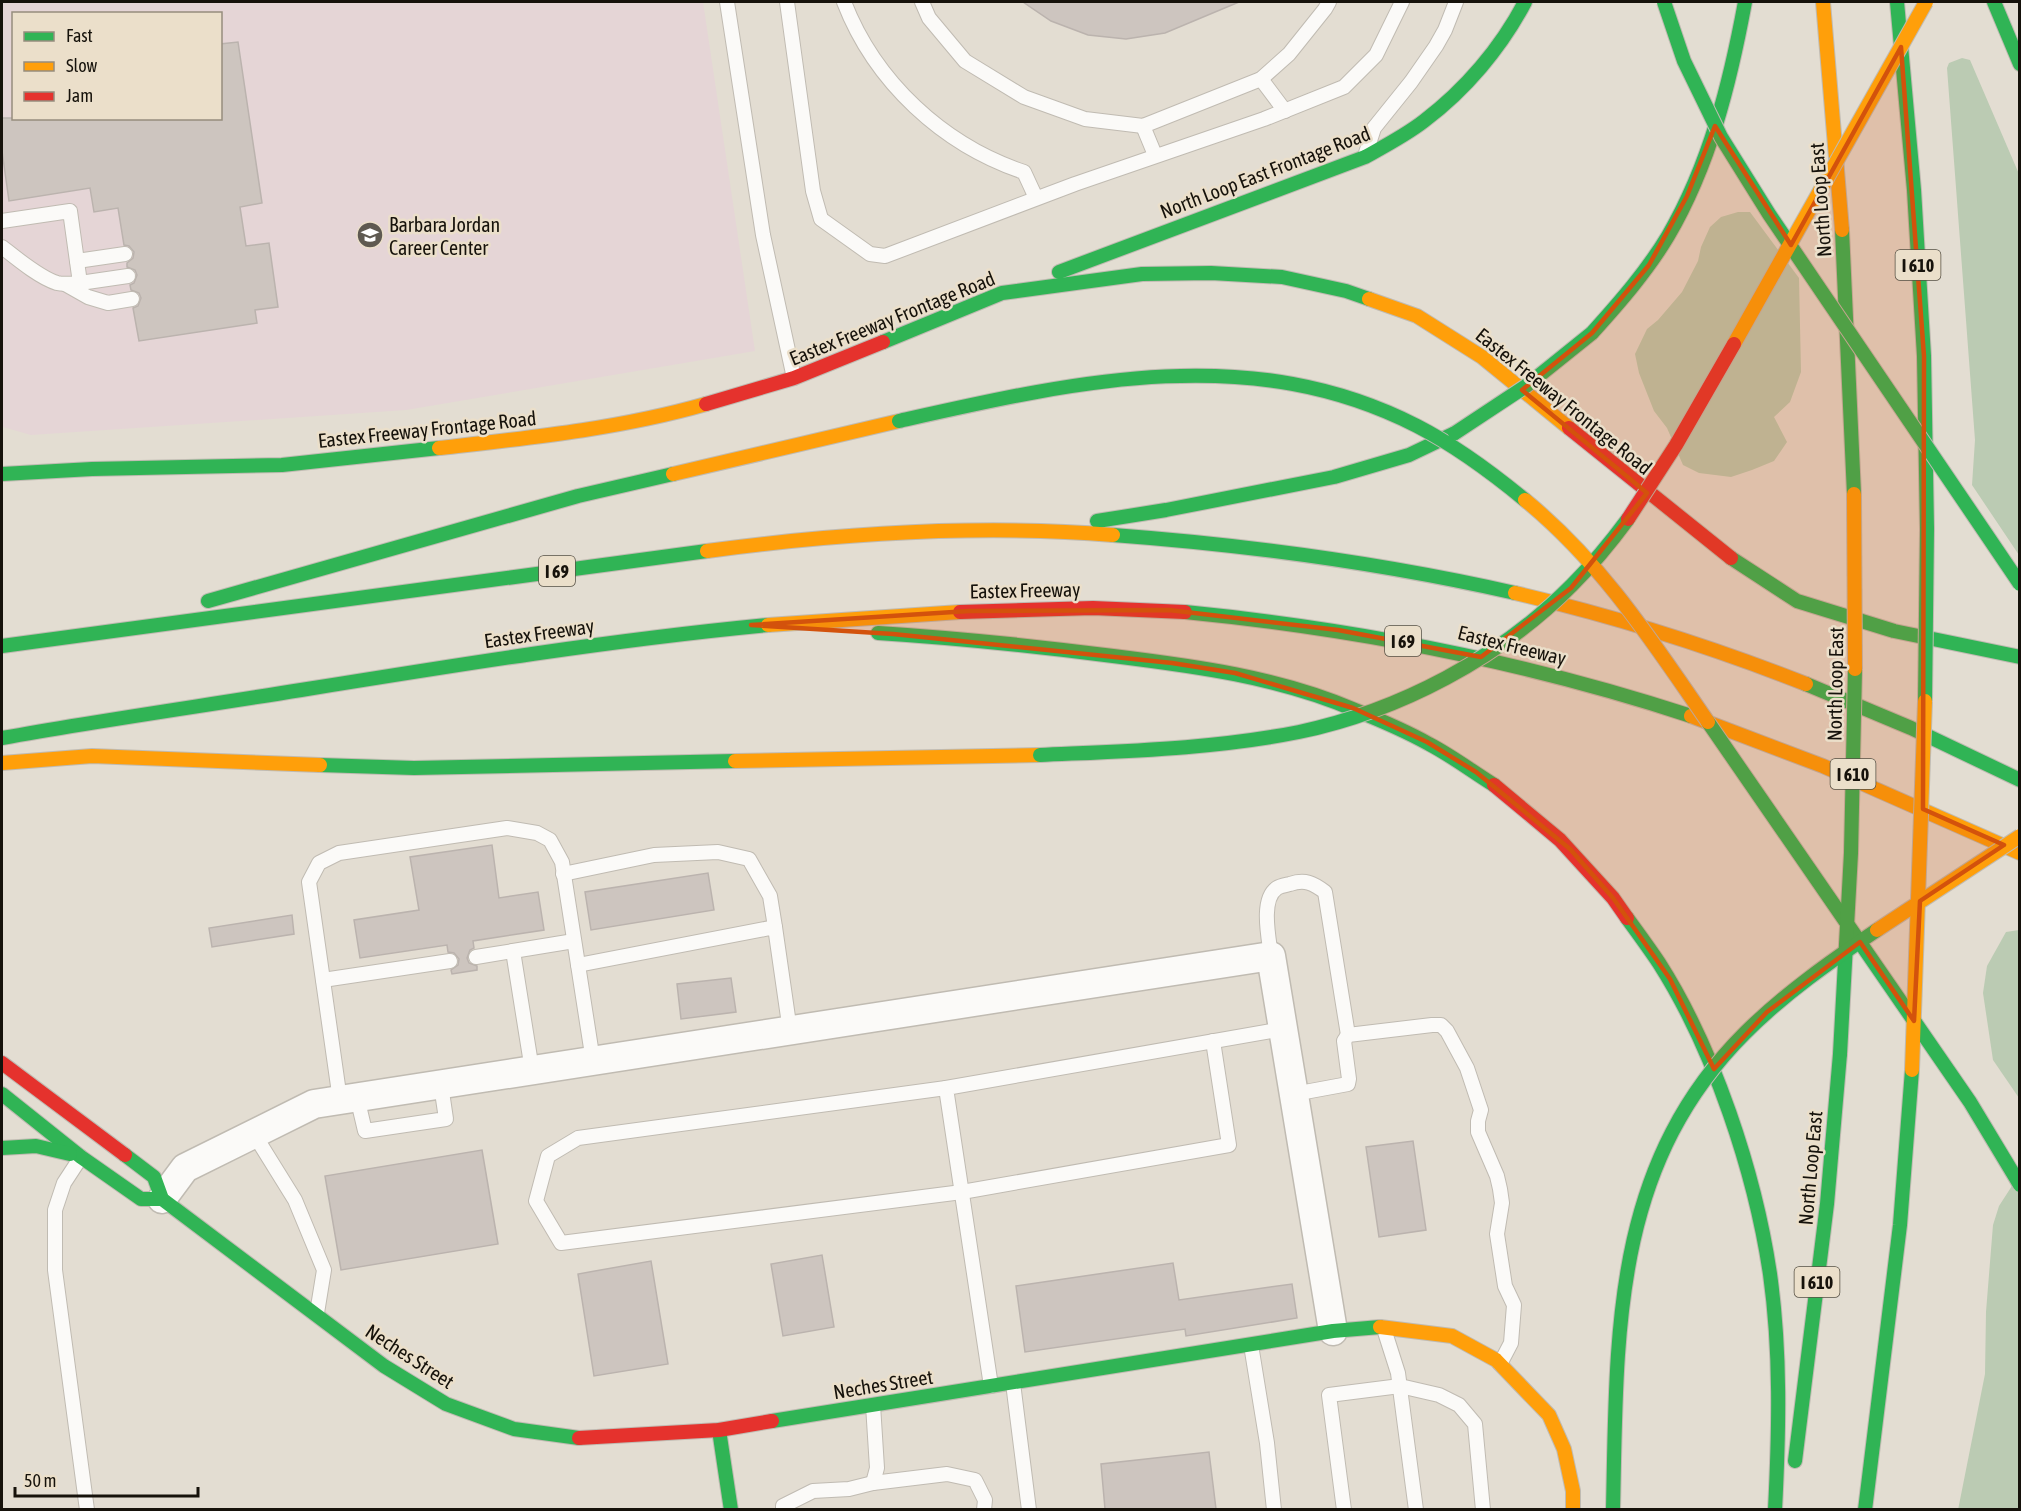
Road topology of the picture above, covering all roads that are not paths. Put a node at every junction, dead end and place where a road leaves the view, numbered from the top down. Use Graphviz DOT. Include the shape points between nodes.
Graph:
graph roads {
  1 [pos="728,2"];
  2 [pos="787,2"];
  3 [pos="844,2"];
  4 [pos="922,2"];
  5 [pos="1329,2"];
  6 [pos="1402,2"];
  7 [pos="1456,2"];
  8 [pos="1525,2"];
  9 [pos="1664,2"];
  10 [pos="1745,2"];
  11 [pos="1822,2"];
  12 [pos="1897,2"];
  13 [pos="1926,2"];
  14 [pos="1994,2"];
  15 [pos="2019,64"];
  16 [pos="1261,79"];
  17 [pos="1285,111"];
  18 [pos="1143,126"];
  19 [pos="1155,155"];
  20 [pos="1365,157"];
  21 [pos="1036,198"];
  22 [pos="2,221"];
  23 [pos="2,247"];
  24 [pos="125,254"];
  25 [pos="77,261"];
  26 [pos="128,276"];
  27 [pos="80,283"];
  28 [pos="65,284"];
  29 [pos="1002,293"];
  30 [pos="132,299"];
  31 [pos="794,378"];
  32 [pos="2,474"];
  33 [pos="1032,530"];
  34 [pos="2019,584"];
  35 [pos="751,626"];
  36 [pos="85,636"];
  37 [pos="2,646"];
  38 [pos="2019,657"];
  39 [pos="2,738"];
  40 [pos="2,763"];
  41 [pos="2019,780"];
  42 [pos="2019,836"];
  43 [pos="2019,853"];
  44 [pos="563,874"];
  45 [pos="775,927"];
  46 [pos="574,941"];
  47 [pos="513,951"];
  48 [pos="1271,956"];
  49 [pos="476,957"];
  50 [pos="450,961"];
  51 [pos="578,965"];
  52 [pos="323,980"];
  53 [pos="1283,1029"];
  54 [pos="790,1030"];
  55 [pos="1348,1035"];
  56 [pos="1213,1041"];
  57 [pos="593,1061"];
  58 [pos="2,1063"];
  59 [pos="532,1070"];
  60 [pos="946,1088"];
  61 [pos="2,1094"];
  62 [pos="1294,1094"];
  63 [pos="349,1099"];
  64 [pos="254,1134"];
  65 [pos="2,1148"];
  66 [pos="81,1157"];
  67 [pos="2019,1185"];
  68 [pos="962,1192"];
  69 [pos="162,1198"];
  70 [pos="317,1315"];
  71 [pos="1383,1327"];
  72 [pos="1333,1331"];
  73 [pos="1251,1345"];
  74 [pos="1500,1364"];
  75 [pos="1013,1383"];
  76 [pos="1400,1386"];
  77 [pos="991,1387"];
  78 [pos="873,1405"];
  79 [pos="719,1430"];
  80 [pos="1793,1476"];
  81 [pos="873,1484"];
  82 [pos="87,1509"];
  83 [pos="731,1509"];
  84 [pos="783,1509"];
  85 [pos="984,1509"];
  86 [pos="1029,1509"];
  87 [pos="1274,1509"];
  88 [pos="1344,1509"];
  89 [pos="1416,1509"];
  90 [pos="1483,1509"];
  91 [pos="1573,1509"];
  92 [pos="1613,1509"];
  93 [pos="1775,1509"];
  94 [pos="1864,1509"];
  1 -- 31 [label="lane" via="762,236"];
  2 -- 21 [label="lane" via="813,192 821,219 870,254 885,256"];
  3 -- 21 [label="lane" via="870,54 890,83 940,129 996,163 1024,172"];
  4 -- 18 [label="lane" via="929,18 965,61 1024,97 1085,118"];
  5 -- 16 [label="lane" via="1289,54"];
  6 -- 17 [label="lane" via="1376,55 1344,87"];
  7 -- 20 [label="lane" via="1436,46 1374,128"];
  8 -- 20 [label="main road, North Loop East Frontage Road" via="1504,38 1432,116"];
  9 -- 34 [label="main road, bridge" via="1684,61 1721,137"];
  10 -- 33 [label="main road, bridge" via="1726,92 1708,148 1668,234 1649,265 1592,333 1530,385 1455,433 1409,454 1334,477 1166,510"];
  11 -- 80 [label="main road, North Loop East / I 610, bridge" via="1848,325 1856,628 1854,746 1840,1054 1827,1204"];
  12 -- 94 [label="main road, I 610, bridge" via="1924,356 1924,783 1912,1070 1900,1225"];
  13 -- 40 [label="main road, bridge" via="1806,219 1658,476 1629,519 1571,588 1540,614 1473,661 1392,702 1292,733 1220,743 1040,755 414,768 92,756"];
  14 -- 15 [label="main road"];
  16 -- 17 [label="lane"];
  16 -- 18 [label="lane"];
  17 -- 19 [label="lane"];
  18 -- 19 [label="lane"];
  19 -- 21 [label="lane"];
  20 -- 29 [label="main road, North Loop East Frontage Road"];
  22 -- 25 [label="lane" via="70,211"];
  23 -- 28 [label="lane" via="44,277"];
  24 -- 25 [label="lane"];
  25 -- 27 [label="lane"];
  26 -- 27 [label="lane"];
  27 -- 28 [label="lane"];
  28 -- 30 [label="lane" via="108,303"];
  29 -- 31 [label="main road, Eastex Freeway Frontage Road"];
  29 -- 38 [label="main road, Eastex Freeway Frontage Road" via="1142,274 1211,273 1282,277 1346,291 1417,316 1482,357 1726,556 1797,600 1894,630"];
  31 -- 32 [label="main road, Eastex Freeway Frontage Road" via="685,410 569,433 282,465"];
  33 -- 36 [label="main road, I 69" via="900,532 776,542"];
  33 -- 41 [label="main road, I 69" via="1110,534 1349,560 1527,597 1670,638 1845,699"];
  35 -- 39 [label="main road, Eastex Freeway / I 69" via="539,652"];
  35 -- 43 [label="main road, Eastex Freeway / I 69" via="959,611 1109,608 1223,615 1399,640 1538,670 1703,720 1932,812"];
  35 -- 93 [label="main road" via="1040,647 1235,673 1353,708 1392,725 1476,772 1526,808 1570,849 1642,936 1686,1008 1729,1111 1745,1161 1769,1273 1777,1381"];
  36 -- 37 [label="main road, I 69"];
  36 -- 67 [label="main road, bridge" via="578,496 1053,389 1185,376 1256,378 1330,392 1370,405 1475,461 1561,531 1597,568 1628,606 1970,1102"];
  42 -- 92 [label="main road, bridge" via="1856,944 1767,1012 1730,1049 1681,1118 1655,1166 1624,1282 1617,1354"];
  44 -- 45 [label="lane" via="654,855 718,852 749,859 770,896"];
  44 -- 46 [label="lane"];
  44 -- 52 [label="lane" via="562,862 550,840 537,833 507,828 339,853 319,863 309,882"];
  45 -- 51 [label="lane"];
  45 -- 54 [label="lane"];
  46 -- 47 [label="lane"];
  46 -- 51 [label="lane"];
  47 -- 49 [label="lane"];
  47 -- 59 [label="lane"];
  48 -- 53 [label="street"];
  48 -- 54 [label="street"];
  48 -- 55 [label="lane" via="1268,899 1276,888 1301,880 1315,884 1325,892"];
  50 -- 52 [label="lane"];
  51 -- 57 [label="lane"];
  52 -- 63 [label="lane"];
  53 -- 56 [label="lane"];
  53 -- 62 [label="street"];
  54 -- 57 [label="street"];
  55 -- 62 [label="lane" via="1344,1041 1348,1084"];
  55 -- 74 [label="lane" via="1441,1025 1467,1068 1481,1110 1478,1132 1497,1176 1502,1203 1497,1234 1505,1286 1514,1305 1511,1343"];
  56 -- 60 [label="lane"];
  56 -- 68 [label="lane" via="1228,1145"];
  57 -- 59 [label="street"];
  58 -- 69 [label="main road, Neches Street" via="154,1177"];
  59 -- 63 [label="street"];
  60 -- 68 [label="lane"];
  60 -- 68 [label="lane" via="578,1138 548,1156 536,1201 561,1243"];
  61 -- 66 [label="main road, Neches Street"];
  62 -- 72 [label="street"];
  63 -- 64 [label="street" via="314,1104"];
  64 -- 69 [label="street" via="185,1168"];
  64 -- 70 [label="lane" via="295,1200 324,1270"];
  65 -- 66 [label="main road" via="25,1144"];
  66 -- 69 [label="main road, Neches Street" via="141,1199"];
  66 -- 82 [label="lane" via="64,1183 55,1210 55,1270"];
  68 -- 77 [label="lane"];
  69 -- 70 [label="main road, Neches Street"];
  70 -- 79 [label="main road, Neches Street" via="384,1366 446,1404 514,1429 585,1439"];
  71 -- 72 [label="main road, Neches Street"];
  71 -- 74 [label="main road, Neches Street" via="1452,1336"];
  71 -- 76 [label="lane"];
  72 -- 73 [label="main road, Neches Street"];
  73 -- 75 [label="main road, Neches Street"];
  73 -- 87 [label="lane"];
  74 -- 91 [label="main road, Neches Street" via="1549,1414 1563,1449"];
  75 -- 77 [label="main road, Neches Street"];
  75 -- 86 [label="lane"];
  76 -- 88 [label="lane" via="1329,1395"];
  76 -- 89 [label="lane"];
  76 -- 90 [label="lane" via="1439,1395 1459,1405 1474,1424"];
  77 -- 78 [label="main road, Neches Street"];
  78 -- 79 [label="main road, Neches Street"];
  78 -- 81 [label="lane" via="878,1468"];
  79 -- 83 [label="main road"];
  81 -- 84 [label="lane" via="813,1491"];
  81 -- 85 [label="lane" via="947,1474 975,1480 985,1500"];
}
